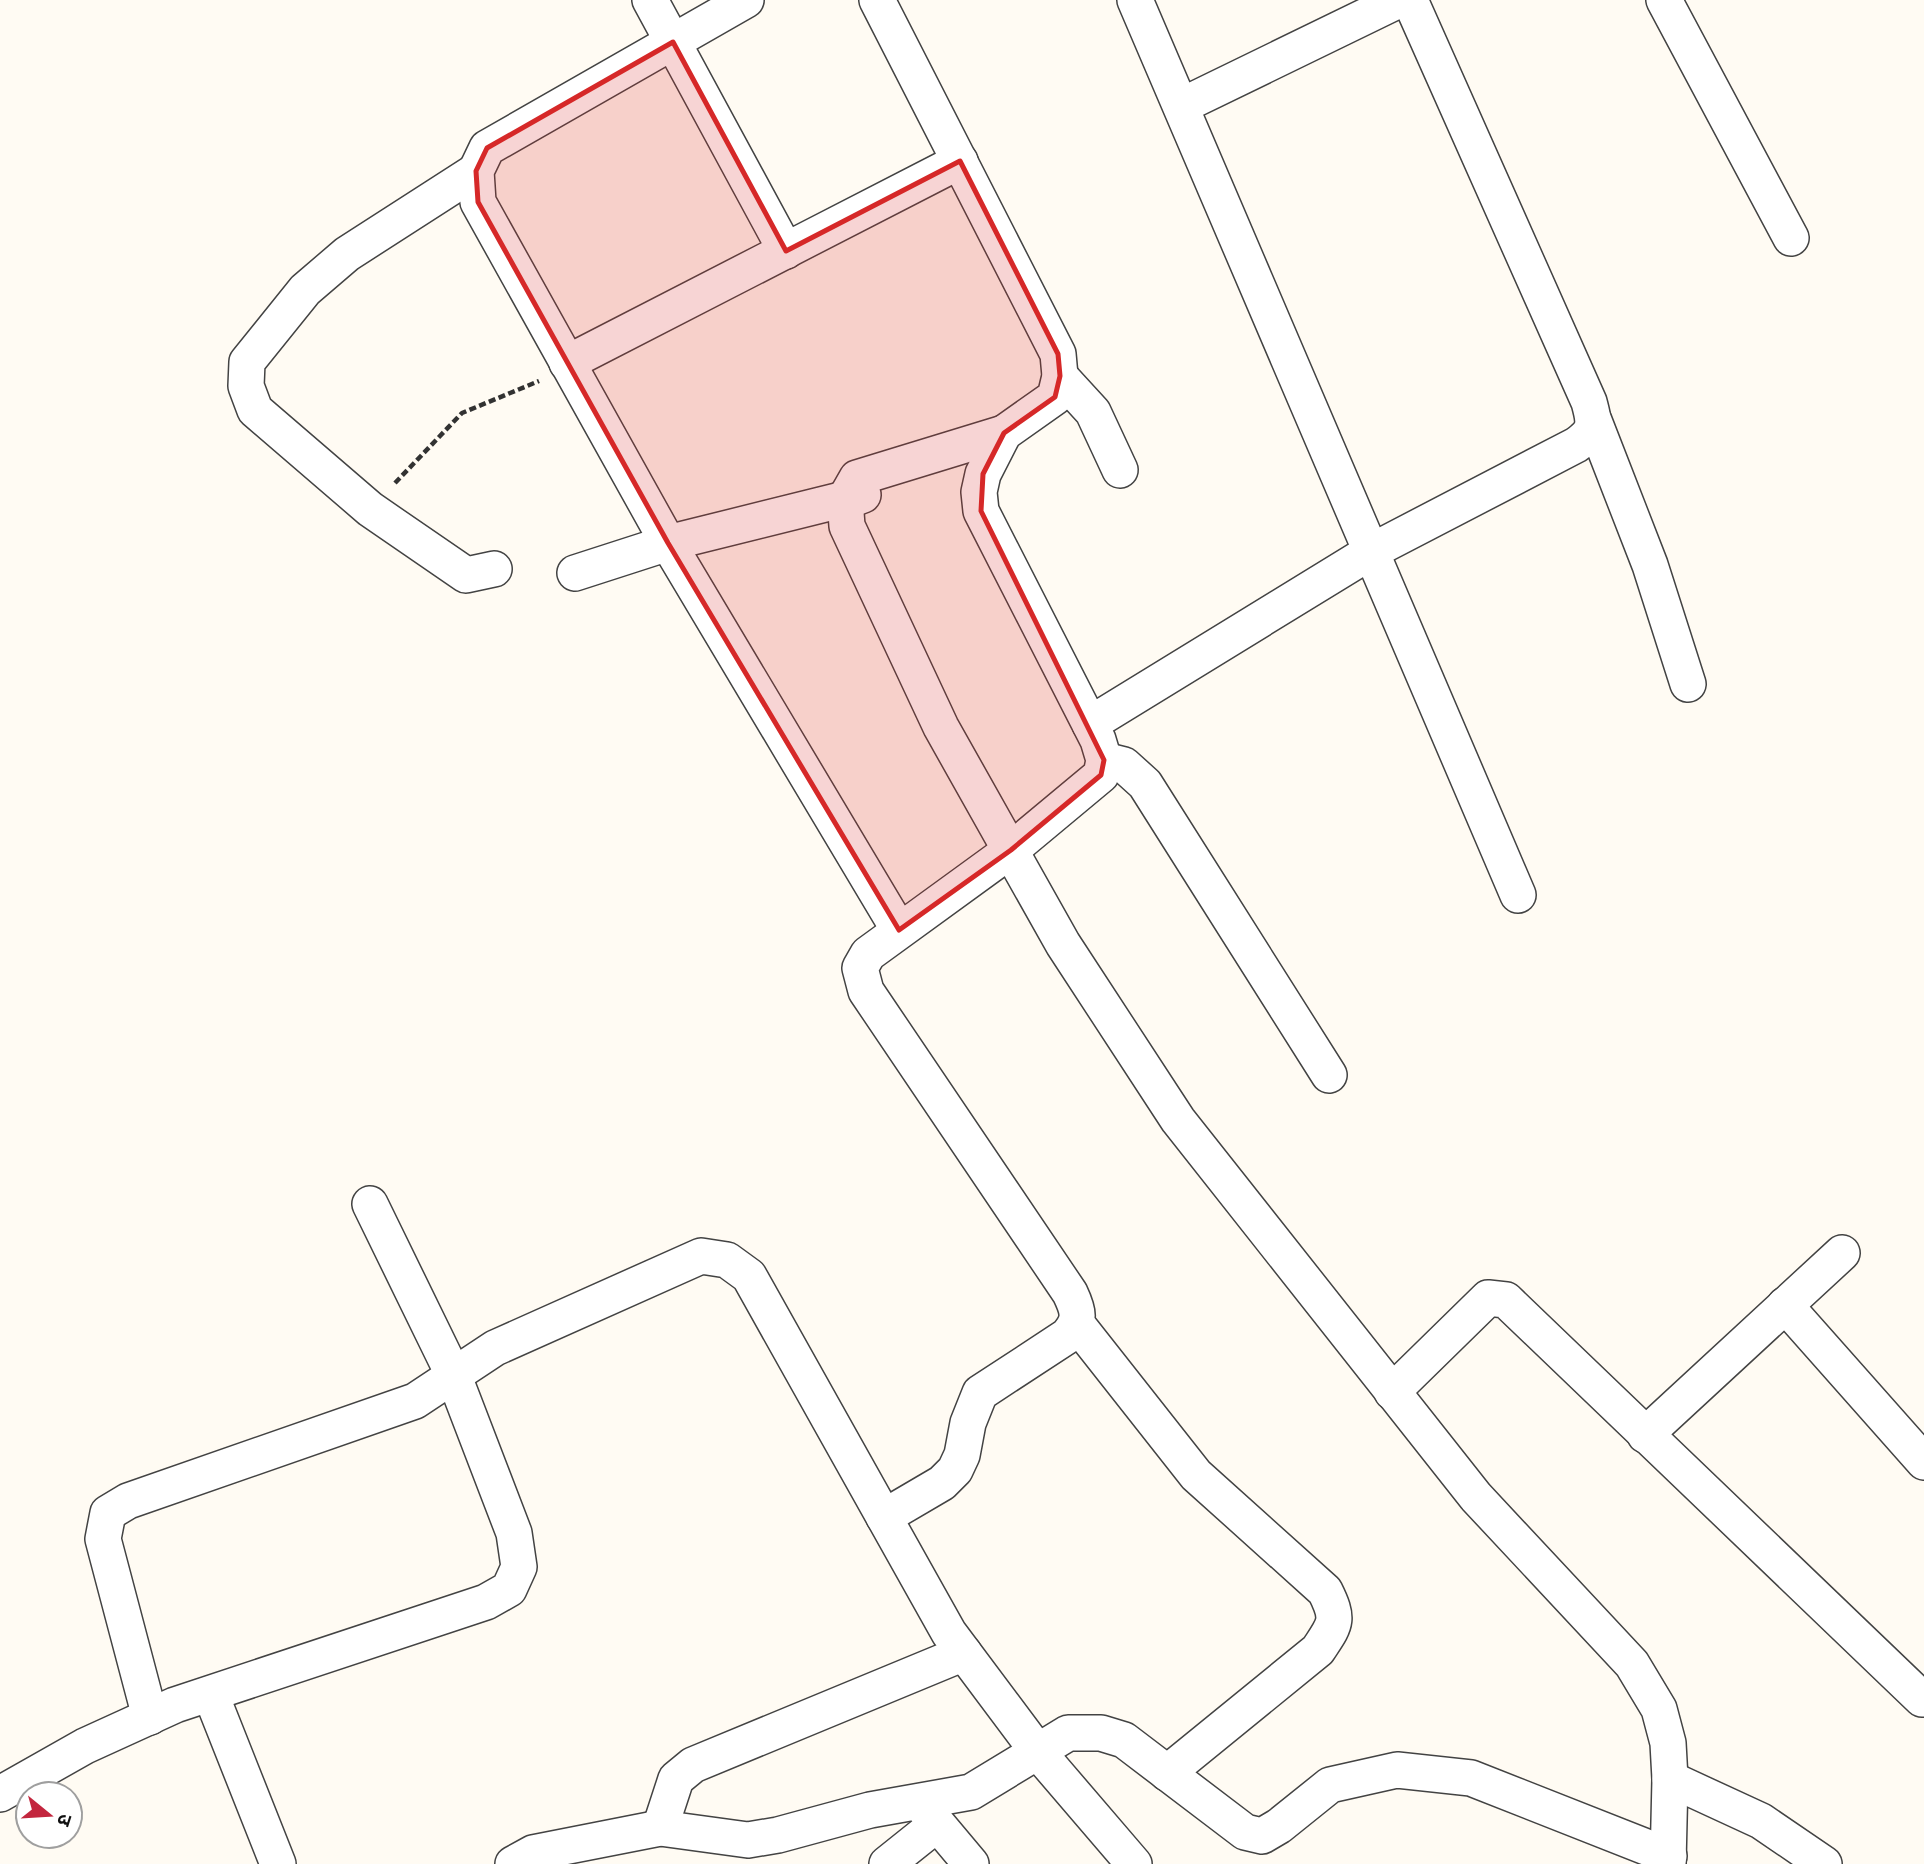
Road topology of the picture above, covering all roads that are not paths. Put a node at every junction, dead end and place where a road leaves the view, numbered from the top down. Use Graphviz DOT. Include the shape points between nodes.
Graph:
graph roads {
  1 [pos="650,0"];
  2 [pos="746,0"];
  3 [pos="877,0"];
  4 [pos="1135,0"];
  5 [pos="1399,0"];
  6 [pos="1410,0"];
  7 [pos="1664,0"];
  8 [pos="673,42"];
  9 [pos="1181,106"];
  10 [pos="960,161"];
  11 [pos="475,171"];
  12 [pos="1791,238"];
  13 [pos="786,251"];
  14 [pos="568,366"];
  15 [pos="1060,376"];
  16 [pos="1594,421"];
  17 [pos="1004,433"];
  18 [pos="1120,470"];
  19 [pos="854,497"];
  20 [pos="668,543"];
  21 [pos="1372,551"];
  22 [pos="494,569"];
  23 [pos="575,573"];
  24 [pos="1688,684"];
  25 [pos="1090,724"];
  26 [pos="1104,760"];
  27 [pos="1011,850"];
  28 [pos="1518,895"];
  29 [pos="899,930"];
  30 [pos="1329,1075"];
  31 [pos="370,1204"];
  32 [pos="1842,1253"];
  33 [pos="1786,1305"];
  34 [pos="1077,1324"];
  35 [pos="453,1374"];
  36 [pos="1392,1392"];
  37 [pos="1645,1435"];
  38 [pos="1924,1462"];
  39 [pos="884,1517"];
  40 [pos="964,1653"];
  41 [pos="211,1695"];
  42 [pos="1922,1699"];
  43 [pos="150,1717"];
  44 [pos="1038,1752"];
  45 [pos="1167,1773"];
  46 [pos="1670,1779"];
  47 [pos="0,1794"];
  48 [pos="928,1813"];
  49 [pos="660,1828"];
  50 [pos="1669,1860"];
  51 [pos="278,1864"];
  52 [pos="513,1864"];
  53 [pos="887,1864"];
  54 [pos="971,1864"];
  55 [pos="1134,1864"];
  56 [pos="1824,1864"];
  1 -- 8 [label="street"];
  2 -- 8 [label="street"];
  3 -- 10 [label="street"];
  4 -- 9 [label="street"];
  5 -- 9 [label="street"];
  6 -- 16 [label="street"];
  7 -- 12 [label="street"];
  8 -- 11 [label="street" via="487,148"];
  8 -- 13 [label="street"];
  9 -- 21 [label="street"];
  10 -- 13 [label="street"];
  10 -- 15 [label="street" via="1058,354"];
  11 -- 14 [label="street" via="478,202"];
  11 -- 22 [label="street" via="346,254 305,290 247,362 246,386 255,410 370,509 466,575"];
  13 -- 14 [label="street"];
  14 -- 20 [label="street"];
  15 -- 17 [label="street" via="1055,397"];
  15 -- 18 [label="street" via="1093,412"];
  16 -- 21 [label="street" via="1590,436 1576,445"];
  16 -- 24 [label="street" via="1650,565"];
  17 -- 19 [label="street" via="857,478"];
  17 -- 25 [label="street" via="983,474 981,511"];
  19 -- 20 [label="street"];
  19 -- 27 [label="street" via="847,526 929,702"];
  20 -- 23 [label="street"];
  20 -- 29 [label="street"];
  21 -- 25 [label="street"];
  21 -- 28 [label="street"];
  25 -- 26 [label="street"];
  26 -- 27 [label="street" via="1101,775"];
  26 -- 30 [label="street" via="1124,765 1145,784"];
  27 -- 29 [label="street"];
  27 -- 36 [label="street" via="1063,944 1178,1120"];
  29 -- 34 [label="street" via="868,954 859,968 866,991 1070,1293 1079,1312"];
  31 -- 35 [label="street"];
  32 -- 33 [label="street"];
  33 -- 37 [label="street"];
  33 -- 38 [label="street"];
  34 -- 39 [label="street" via="1068,1336 980,1393 955,1470 942,1483"];
  34 -- 45 [label="street" via="1196,1475 1325,1591 1333,1608 1334,1626 1318,1650"];
  35 -- 39 [label="street" via="495,1348 701,1256 727,1260 749,1276"];
  35 -- 41 [label="street" via="514,1533 519,1567 509,1589 486,1602"];
  35 -- 43 [label="street" via="415,1401 128,1501 108,1513 103,1539"];
  36 -- 37 [label="street" via="1488,1298 1506,1300"];
  36 -- 46 [label="street" via="1476,1497 1632,1664 1660,1709"];
  37 -- 42 [label="street"];
  39 -- 40 [label="street"];
  40 -- 44 [label="street"];
  40 -- 49 [label="street" via="693,1765 676,1779"];
  41 -- 43 [label="street"];
  41 -- 51 [label="street"];
  43 -- 47 [label="street" via="85,1746"];
  44 -- 45 [label="street" via="1068,1733 1101,1733 1124,1740"];
  44 -- 48 [label="street"];
  44 -- 55 [label="street"];
  45 -- 50 [label="street" via="1245,1832 1262,1836 1330,1785 1397,1770 1471,1778"];
  46 -- 50 [label="street"];
  46 -- 56 [label="street" via="1761,1821"];
  48 -- 49 [label="street" via="870,1810 748,1840"];
  48 -- 53 [label="street"];
  48 -- 54 [label="street"];
  49 -- 52 [label="street" via="533,1853"];
}
